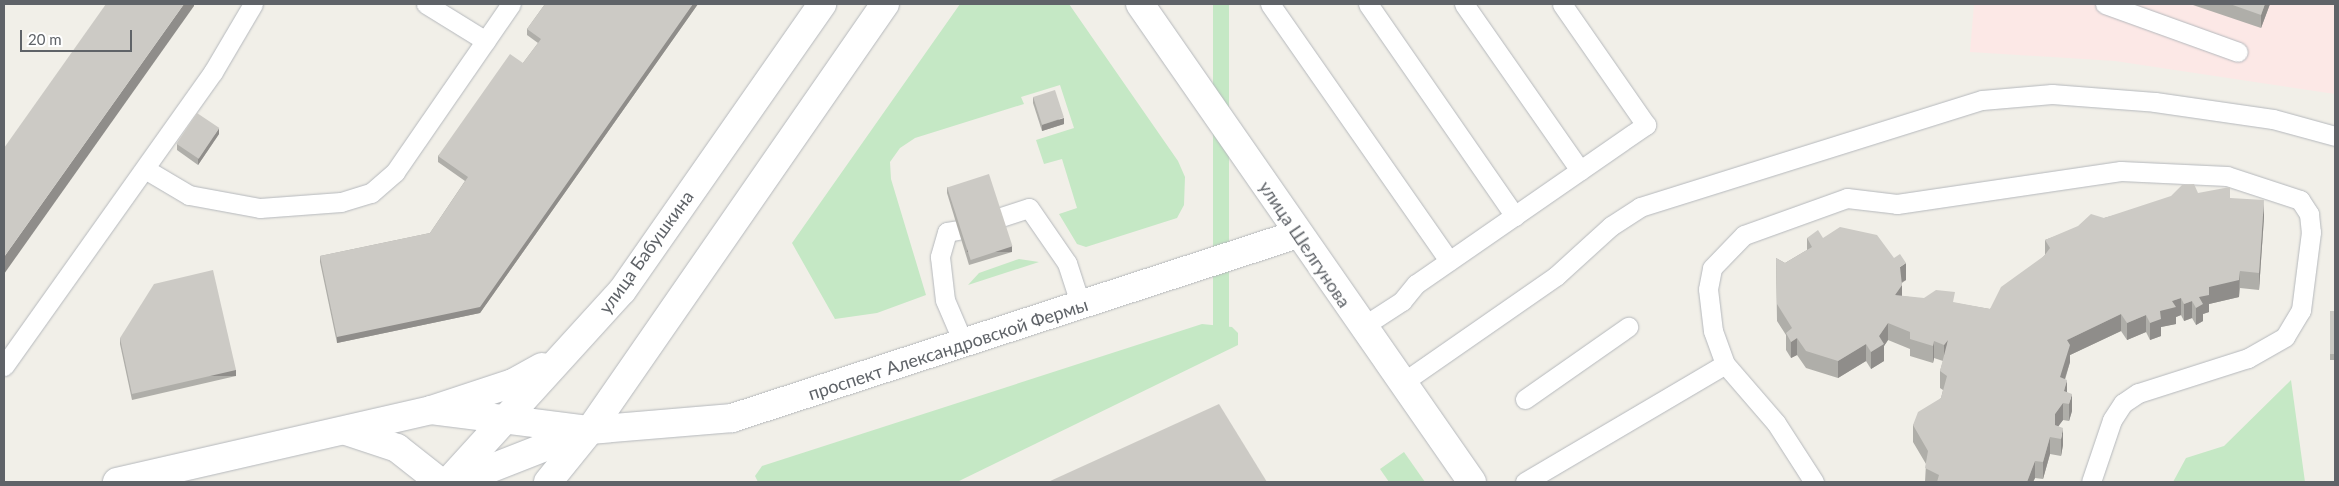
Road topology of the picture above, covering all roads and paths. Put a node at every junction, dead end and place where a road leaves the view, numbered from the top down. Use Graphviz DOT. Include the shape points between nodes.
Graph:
graph roads {
  1 [pos="253,4"];
  2 [pos="426,4"];
  3 [pos="511,4"];
  4 [pos="822,4"];
  5 [pos="885,4"];
  6 [pos="1140,4"];
  7 [pos="1270,4"];
  8 [pos="1368,4"];
  9 [pos="1464,4"];
  10 [pos="1562,4"];
  11 [pos="2105,4"];
  12 [pos="486,41"];
  13 [pos="2238,52"];
  14 [pos="2335,136"];
  15 [pos="145,169"];
  16 [pos="1580,170"];
  17 [pos="1514,216"];
  18 [pos="1001,217"];
  19 [pos="958,230"];
  20 [pos="1298,234"];
  21 [pos="1449,261"];
  22 [pos="1081,306"];
  23 [pos="1628,327"];
  24 [pos="1362,328"];
  25 [pos="963,342"];
  26 [pos="563,355"];
  27 [pos="1725,364"];
  28 [pos="4,366"];
  29 [pos="1402,383"];
  30 [pos="1525,399"];
  31 [pos="430,410"];
  32 [pos="501,419"];
  33 [pos="590,430"];
  34 [pos="342,431"];
  35 [pos="117,482"];
  36 [pos="440,482"];
  37 [pos="448,482"];
  38 [pos="456,482"];
  39 [pos="548,482"];
  40 [pos="1472,482"];
  41 [pos="1525,482"];
  42 [pos="1814,482"];
  43 [pos="2091,482"];
  1 -- 15 [label="lane" via="244,26"];
  2 -- 12 [label="lane"];
  3 -- 12 [label="lane"];
  4 -- 26 [label="main road, улица Бабушкина" via="622,291"];
  5 -- 33 [label="main road"];
  6 -- 20 [label="main road, улица Шелгунова"];
  7 -- 21 [label="lane"];
  8 -- 17 [label="lane"];
  9 -- 16 [label="lane"];
  10 -- 16 [label="lane" via="1646,125"];
  11 -- 13 [label="lane"];
  12 -- 15 [label="lane" via="395,172 371,193 341,202 260,208 189,195"];
  14 -- 29 [label="lane" via="2273,119 2155,102 2052,94 1982,100 1640,207 1611,226 1556,276"];
  15 -- 28 [label="lane"];
  16 -- 17 [label="lane"];
  17 -- 21 [label="lane"];
  18 -- 22 [label="lane" via="1029,208 1067,263"];
  19 -- 25 [label="lane" via="947,232 940,258 945,300"];
  20 -- 22 [label="main road, проспект Александровской Фермы"];
  20 -- 24 [label="main road, улица Шелгунова"];
  21 -- 24 [label="lane"];
  22 -- 25 [label="main road, проспект Александровской Фермы"];
  23 -- 30 [label="lane"];
  24 -- 29 [label="main road, улица Шелгунова"];
  25 -- 33 [label="main road, проспект Александровской Фермы" via="732,418"];
  26 -- 31 [label="main road, проспект Александровской Фермы" via="513,383"];
  26 -- 32 [label="main road, улица Бабушкина"];
  27 -- 41 [label="lane"];
  27 -- 42 [label="lane" via="1776,423"];
  27 -- 43 [label="lane" via="1713,331 1708,289 1712,268 1744,235 1847,198 1897,204 2122,171 2227,176 2300,200 2309,214 2311,232 2301,310 2284,337 2248,358 2138,392 2122,403 2112,420"];
  29 -- 40 [label="main road, улица Шелгунова"];
  31 -- 32 [label="main road, проспект Александровской Фермы"];
  31 -- 34 [label="main road, проспект Александровской Фермы"];
  32 -- 33 [label="main road, проспект Александровской Фермы"];
  32 -- 37 [label="main road, улица Бабушкина"];
  33 -- 38 [label="main road, проспект Александровской Фермы"];
  33 -- 39 [label="main road"];
  34 -- 35 [label="main road, проспект Александровской Фермы"];
  34 -- 36 [label="main road" via="397,448"];
}
